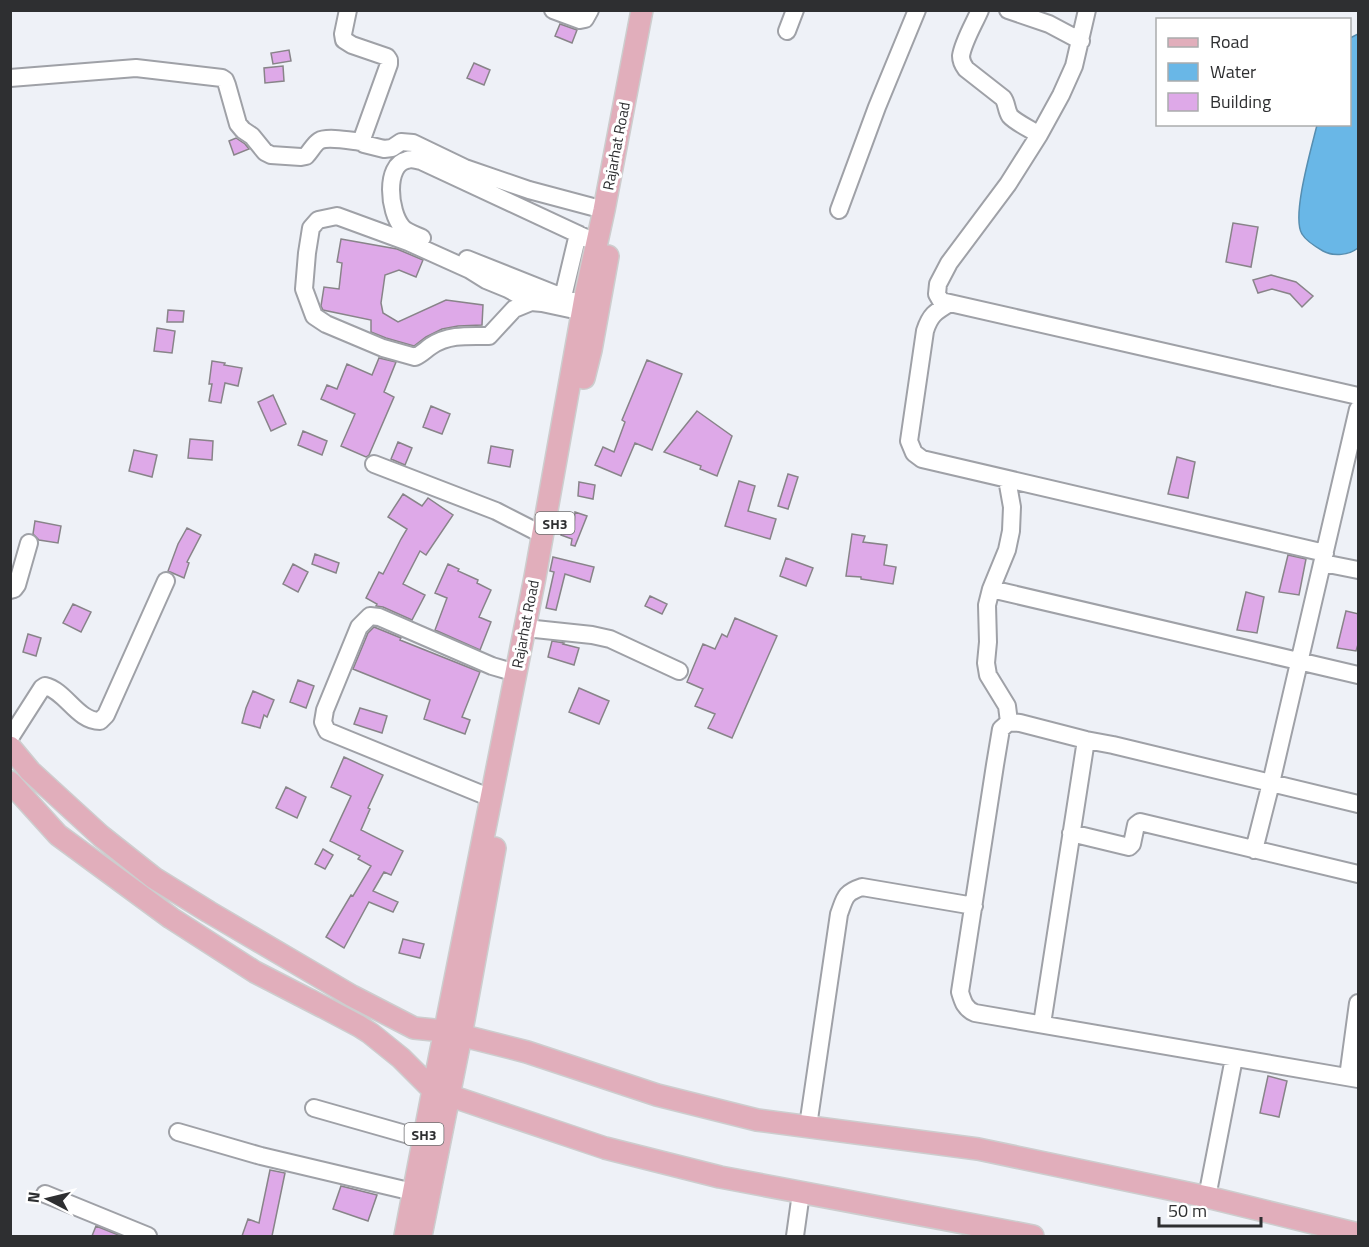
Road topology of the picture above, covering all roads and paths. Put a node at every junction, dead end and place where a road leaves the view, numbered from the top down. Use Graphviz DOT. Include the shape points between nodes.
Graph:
graph roads {
  1 [pos="348,10"];
  2 [pos="553,10"];
  3 [pos="590,10"];
  4 [pos="642,10"];
  5 [pos="656,10"];
  6 [pos="795,10"];
  7 [pos="917,10"];
  8 [pos="980,10"];
  9 [pos="1008,10"];
  10 [pos="1087,10"];
  11 [pos="787,31"];
  12 [pos="1081,41"];
  13 [pos="10,78"];
  14 [pos="1039,135"];
  15 [pos="362,142"];
  16 [pos="604,210"];
  17 [pos="839,210"];
  18 [pos="587,238"];
  19 [pos="563,297"];
  20 [pos="531,302"];
  21 [pos="950,303"];
  22 [pos="588,311"];
  23 [pos="1359,396"];
  24 [pos="1359,409"];
  25 [pos="374,464"];
  26 [pos="1007,479"];
  27 [pos="543,534"];
  28 [pos="29,543"];
  29 [pos="1324,558"];
  30 [pos="1359,570"];
  31 [pos="166,581"];
  32 [pos="991,589"];
  33 [pos="10,590"];
  34 [pos="535,629"];
  35 [pos="1300,661"];
  36 [pos="679,671"];
  37 [pos="516,673"];
  38 [pos="1359,675"];
  39 [pos="1009,722"];
  40 [pos="10,738"];
  41 [pos="1086,740"];
  42 [pos="10,747"];
  43 [pos="10,782"];
  44 [pos="1271,783"];
  45 [pos="491,798"];
  46 [pos="1359,804"];
  47 [pos="1071,833"];
  48 [pos="1254,850"];
  49 [pos="1359,874"];
  50 [pos="974,906"];
  51 [pos="1359,1002"];
  52 [pos="1042,1024"];
  53 [pos="453,1034"];
  54 [pos="1234,1058"];
  55 [pos="1353,1078"];
  56 [pos="441,1093"];
  57 [pos="314,1108"];
  58 [pos="808,1126"];
  59 [pos="178,1132"];
  60 [pos="423,1139"];
  61 [pos="413,1192"];
  62 [pos="801,1193"];
  63 [pos="45,1194"];
  64 [pos="1206,1197"];
  65 [pos="1359,1234"];
  66 [pos="148,1236"];
  67 [pos="405,1236"];
  68 [pos="421,1236"];
  69 [pos="795,1236"];
  70 [pos="1033,1236"];
  1 -- 15 [label="street" via="344,40 389,60"];
  2 -- 3 [label="street" via="580,20"];
  4 -- 16 [label="main road, Rajarhat Road / SH3"];
  5 -- 22 [label="main road, Rajarhat Road / SH3"];
  6 -- 11 [label="street"];
  7 -- 17 [label="street"];
  8 -- 14 [label="street" via="964,48 962,64 1006,101 1011,118"];
  9 -- 12 [label="street" via="1049,24"];
  10 -- 12 [label="street"];
  12 -- 14 [label="street" via="1074,66"];
  13 -- 15 [label="street" via="136,68 222,78 238,124 271,155 306,156 321,139"];
  14 -- 21 [label="street" via="949,263 937,294 941,301"];
  15 -- 16 [label="street" via="384,149 401,142 413,143 465,168"];
  16 -- 18 [label="main road, Rajarhat Road / SH3"];
  18 -- 19 [label="street"];
  18 -- 19 [label="street" via="421,161 404,160 396,168 391,203 402,228 447,251"];
  18 -- 22 [label="main road, Rajarhat Road / SH3"];
  19 -- 22 [label="street"];
  20 -- 20 [label="street" via="514,309 489,336 457,335 415,357 383,348 314,316 304,289 311,228 318,220 337,216 408,242"];
  20 -- 22 [label="street"];
  21 -- 23 [label="street"];
  21 -- 26 [label="street" via="929,318 925,331 909,441 922,459"];
  22 -- 27 [label="main road, Rajarhat Road / SH3"];
  22 -- 34 [label="main road, Rajarhat Road / SH3" via="580,398"];
  24 -- 29 [label="street"];
  25 -- 27 [label="street" via="496,511"];
  26 -- 29 [label="street"];
  26 -- 32 [label="street" via="1011,531"];
  27 -- 37 [label="main road, Rajarhat Road / SH3"];
  28 -- 33 [label="street" via="17,585"];
  29 -- 30 [label="street"];
  29 -- 35 [label="street"];
  31 -- 40 [label="street" via="106,716 93,721 45,686"];
  32 -- 35 [label="street"];
  32 -- 39 [label="street" via="986,663 988,675 1007,706"];
  34 -- 36 [label="street" via="610,639"];
  34 -- 53 [label="main road, Rajarhat Road / SH3"];
  35 -- 38 [label="street"];
  35 -- 44 [label="street"];
  37 -- 45 [label="main road, Rajarhat Road / SH3"];
  37 -- 45 [label="street" via="370,616 359,627 325,710 323,722 327,731"];
  39 -- 41 [label="street"];
  39 -- 50 [label="street" via="1001,729"];
  41 -- 44 [label="street"];
  41 -- 47 [label="street"];
  42 -- 53 [label="main road" via="30,771 101,836 154,878 352,996 414,1028"];
  43 -- 56 [label="main road" via="58,835 171,918 255,972 386,1035"];
  44 -- 46 [label="street"];
  44 -- 48 [label="street"];
  45 -- 53 [label="main road, Rajarhat Road / SH3"];
  47 -- 48 [label="street" via="1129,847 1140,822"];
  47 -- 52 [label="street"];
  48 -- 49 [label="street"];
  50 -- 52 [label="street" via="960,992 964,1005 975,1013"];
  50 -- 58 [label="street" via="862,887 850,891 839,915"];
  51 -- 55 [label="street"];
  52 -- 54 [label="street"];
  53 -- 56 [label="main road, Rajarhat Road / SH3"];
  53 -- 58 [label="main road" via="527,1052 657,1095 757,1120"];
  54 -- 55 [label="street"];
  54 -- 64 [label="street"];
  56 -- 60 [label="main road, Rajarhat Road / SH3"];
  56 -- 62 [label="main road" via="605,1148"];
  56 -- 68 [label="main road, Rajarhat Road / SH3"];
  57 -- 60 [label="street"];
  58 -- 64 [label="main road" via="978,1149"];
  59 -- 61 [label="street"];
  60 -- 61 [label="main road, Rajarhat Road / SH3"];
  61 -- 67 [label="main road, Rajarhat Road / SH3"];
  62 -- 69 [label="street"];
  62 -- 70 [label="main road"];
  63 -- 66 [label="street"];
  64 -- 65 [label="main road"];
}
